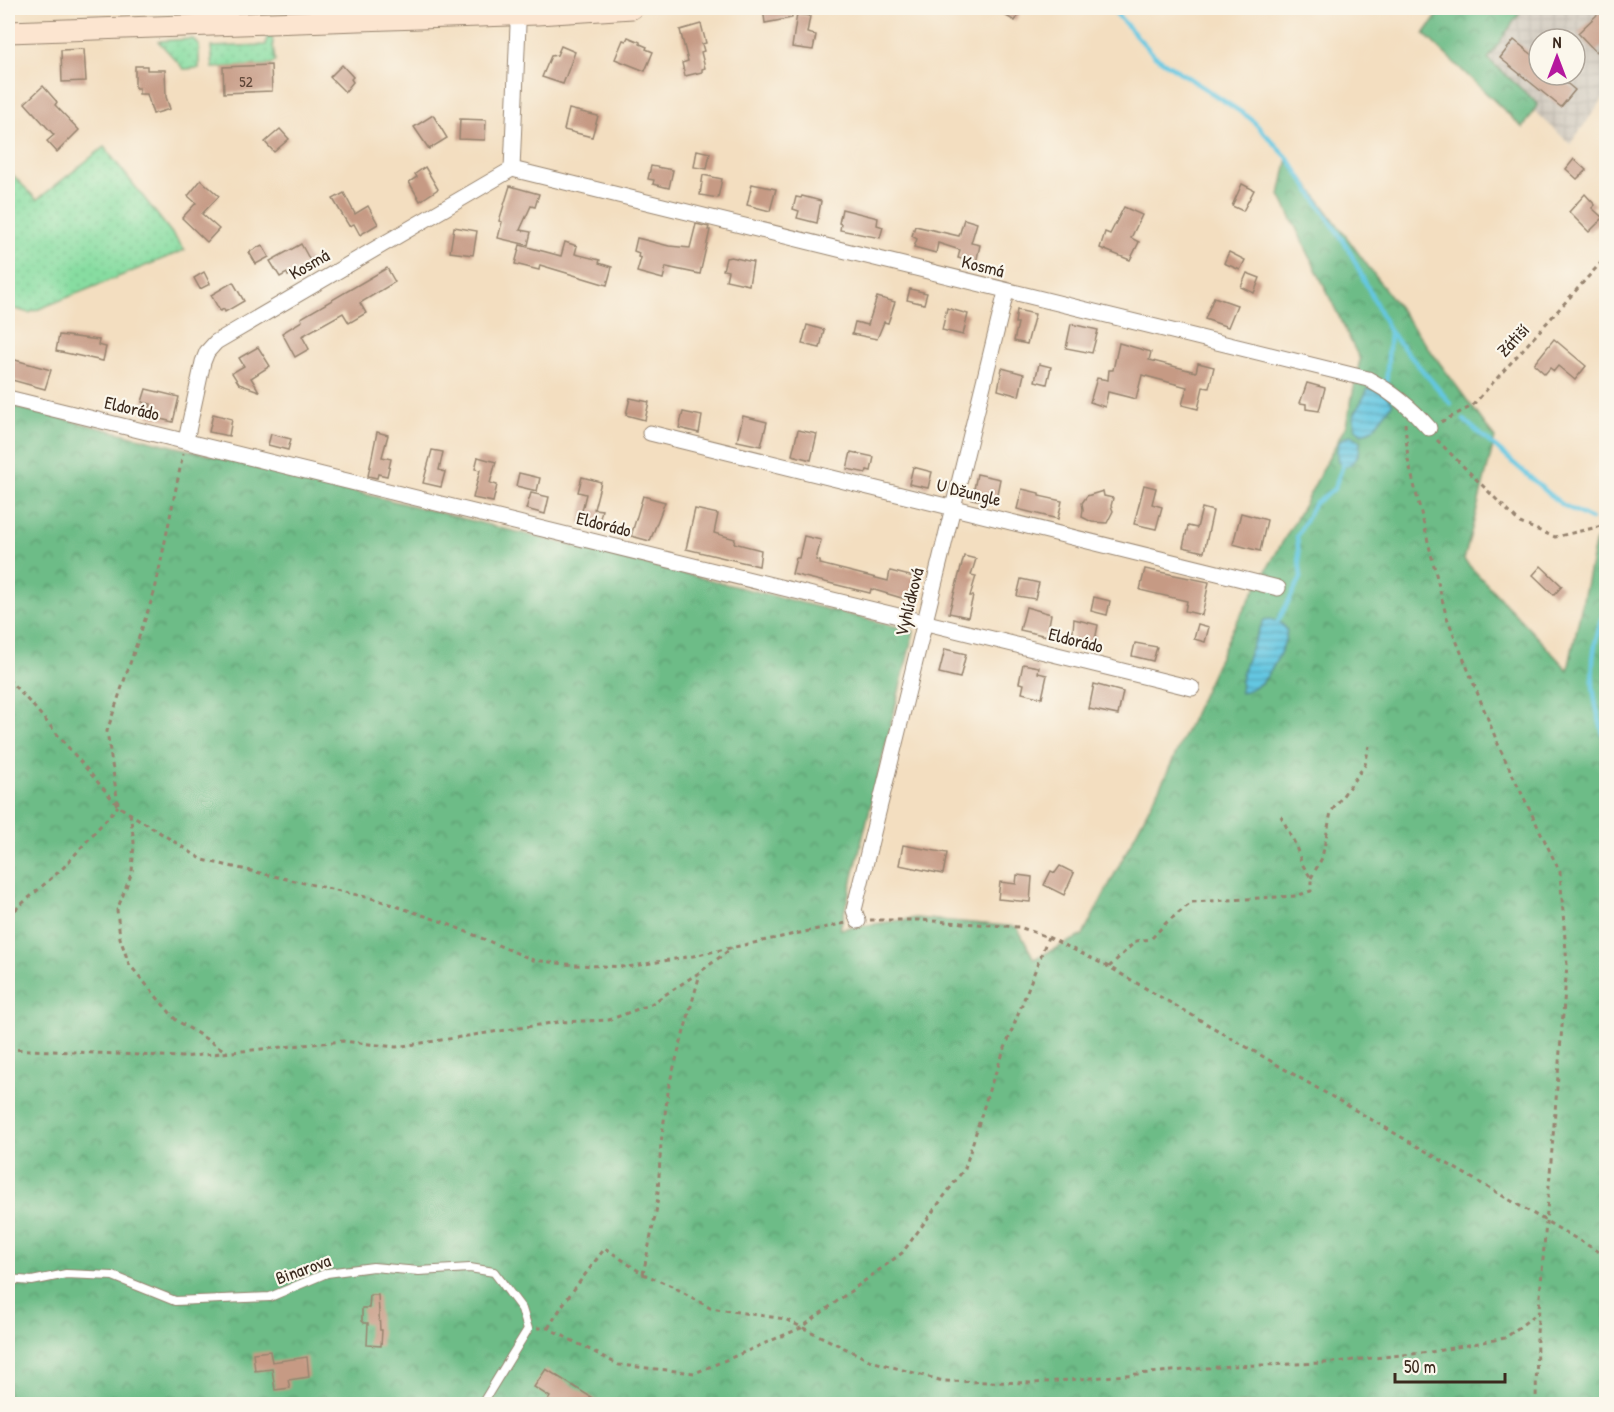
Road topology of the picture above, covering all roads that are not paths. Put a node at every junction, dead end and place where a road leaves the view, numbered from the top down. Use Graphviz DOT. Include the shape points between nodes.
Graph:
graph roads {
  1 [pos="632,8"];
  2 [pos="507,10"];
  3 [pos="8,32"];
  4 [pos="512,169"];
  5 [pos="1006,292"];
  6 [pos="8,398"];
  7 [pos="1429,428"];
  8 [pos="650,433"];
  9 [pos="186,440"];
  10 [pos="952,508"];
  11 [pos="1278,588"];
  12 [pos="924,623"];
  13 [pos="1192,688"];
  14 [pos="858,921"];
  15 [pos="8,1279"];
  16 [pos="482,1404"];
  1 -- 2 [label="street"];
  2 -- 3 [label="street"];
  2 -- 4 [label="street" via="518,25"];
  4 -- 5 [label="street, Kosmá"];
  4 -- 9 [label="street, Kosmá" via="216,342 203,362"];
  5 -- 7 [label="street, Kosmá" via="1368,379 1391,392"];
  5 -- 10 [label="street, Vyhlídková"];
  6 -- 9 [label="street, Eldorádo"];
  8 -- 10 [label="street, U Džungle"];
  9 -- 12 [label="street, Eldorádo"];
  10 -- 11 [label="street, U Džungle"];
  10 -- 12 [label="street, Vyhlídková"];
  12 -- 13 [label="street, Eldorádo"];
  12 -- 14 [label="street, Vyhlídková" via="854,910"];
  15 -- 16 [label="lane, Binarova" via="32,1281 66,1274 113,1276 175,1301 270,1297 327,1273 373,1267 419,1271 470,1268 494,1272 522,1309 528,1329"];
}
